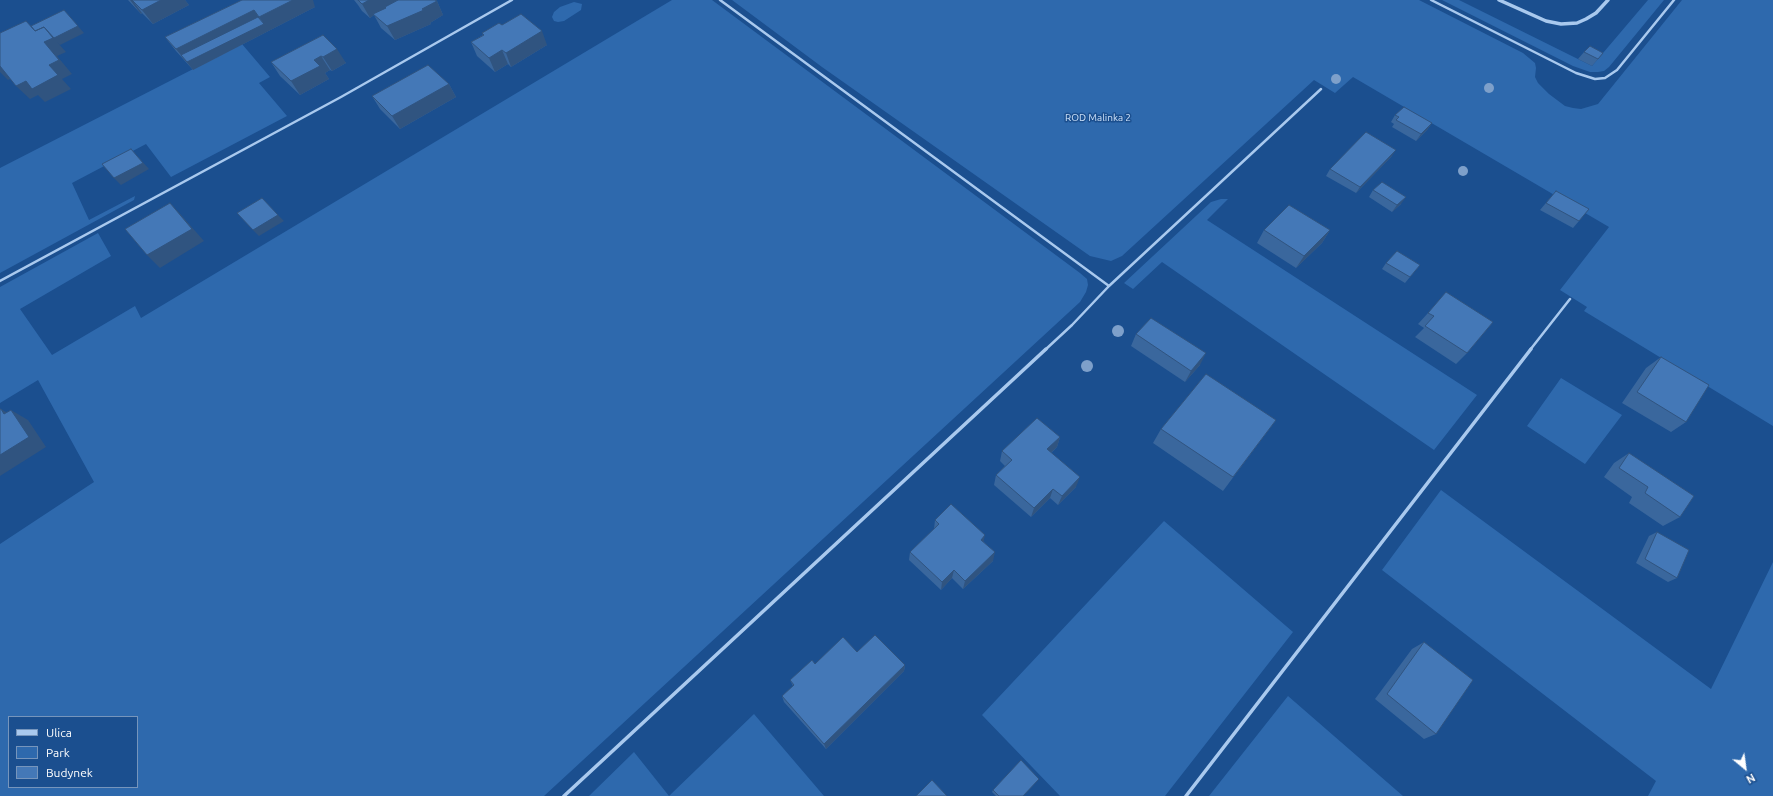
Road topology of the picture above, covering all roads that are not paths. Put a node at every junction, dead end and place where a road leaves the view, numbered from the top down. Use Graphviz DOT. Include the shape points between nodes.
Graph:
graph roads {
  1 [pos="512,0"];
  2 [pos="720,0"];
  3 [pos="1431,0"];
  4 [pos="1499,0"];
  5 [pos="1608,0"];
  6 [pos="1674,0"];
  7 [pos="1321,89"];
  8 [pos="0,281"];
  9 [pos="1109,286"];
  10 [pos="1570,299"];
  11 [pos="564,796"];
  12 [pos="1186,796"];
  1 -- 8 [label="lane" via="341,97"];
  2 -- 9 [label="lane"];
  3 -- 6 [label="lane" via="1576,73 1595,79 1605,78 1616,70"];
  4 -- 5 [label="street" via="1546,21 1561,24 1577,23 1586,19"];
  7 -- 9 [label="lane"];
  9 -- 11 [label="lane" via="1072,325"];
  10 -- 12 [label="lane"];
}
